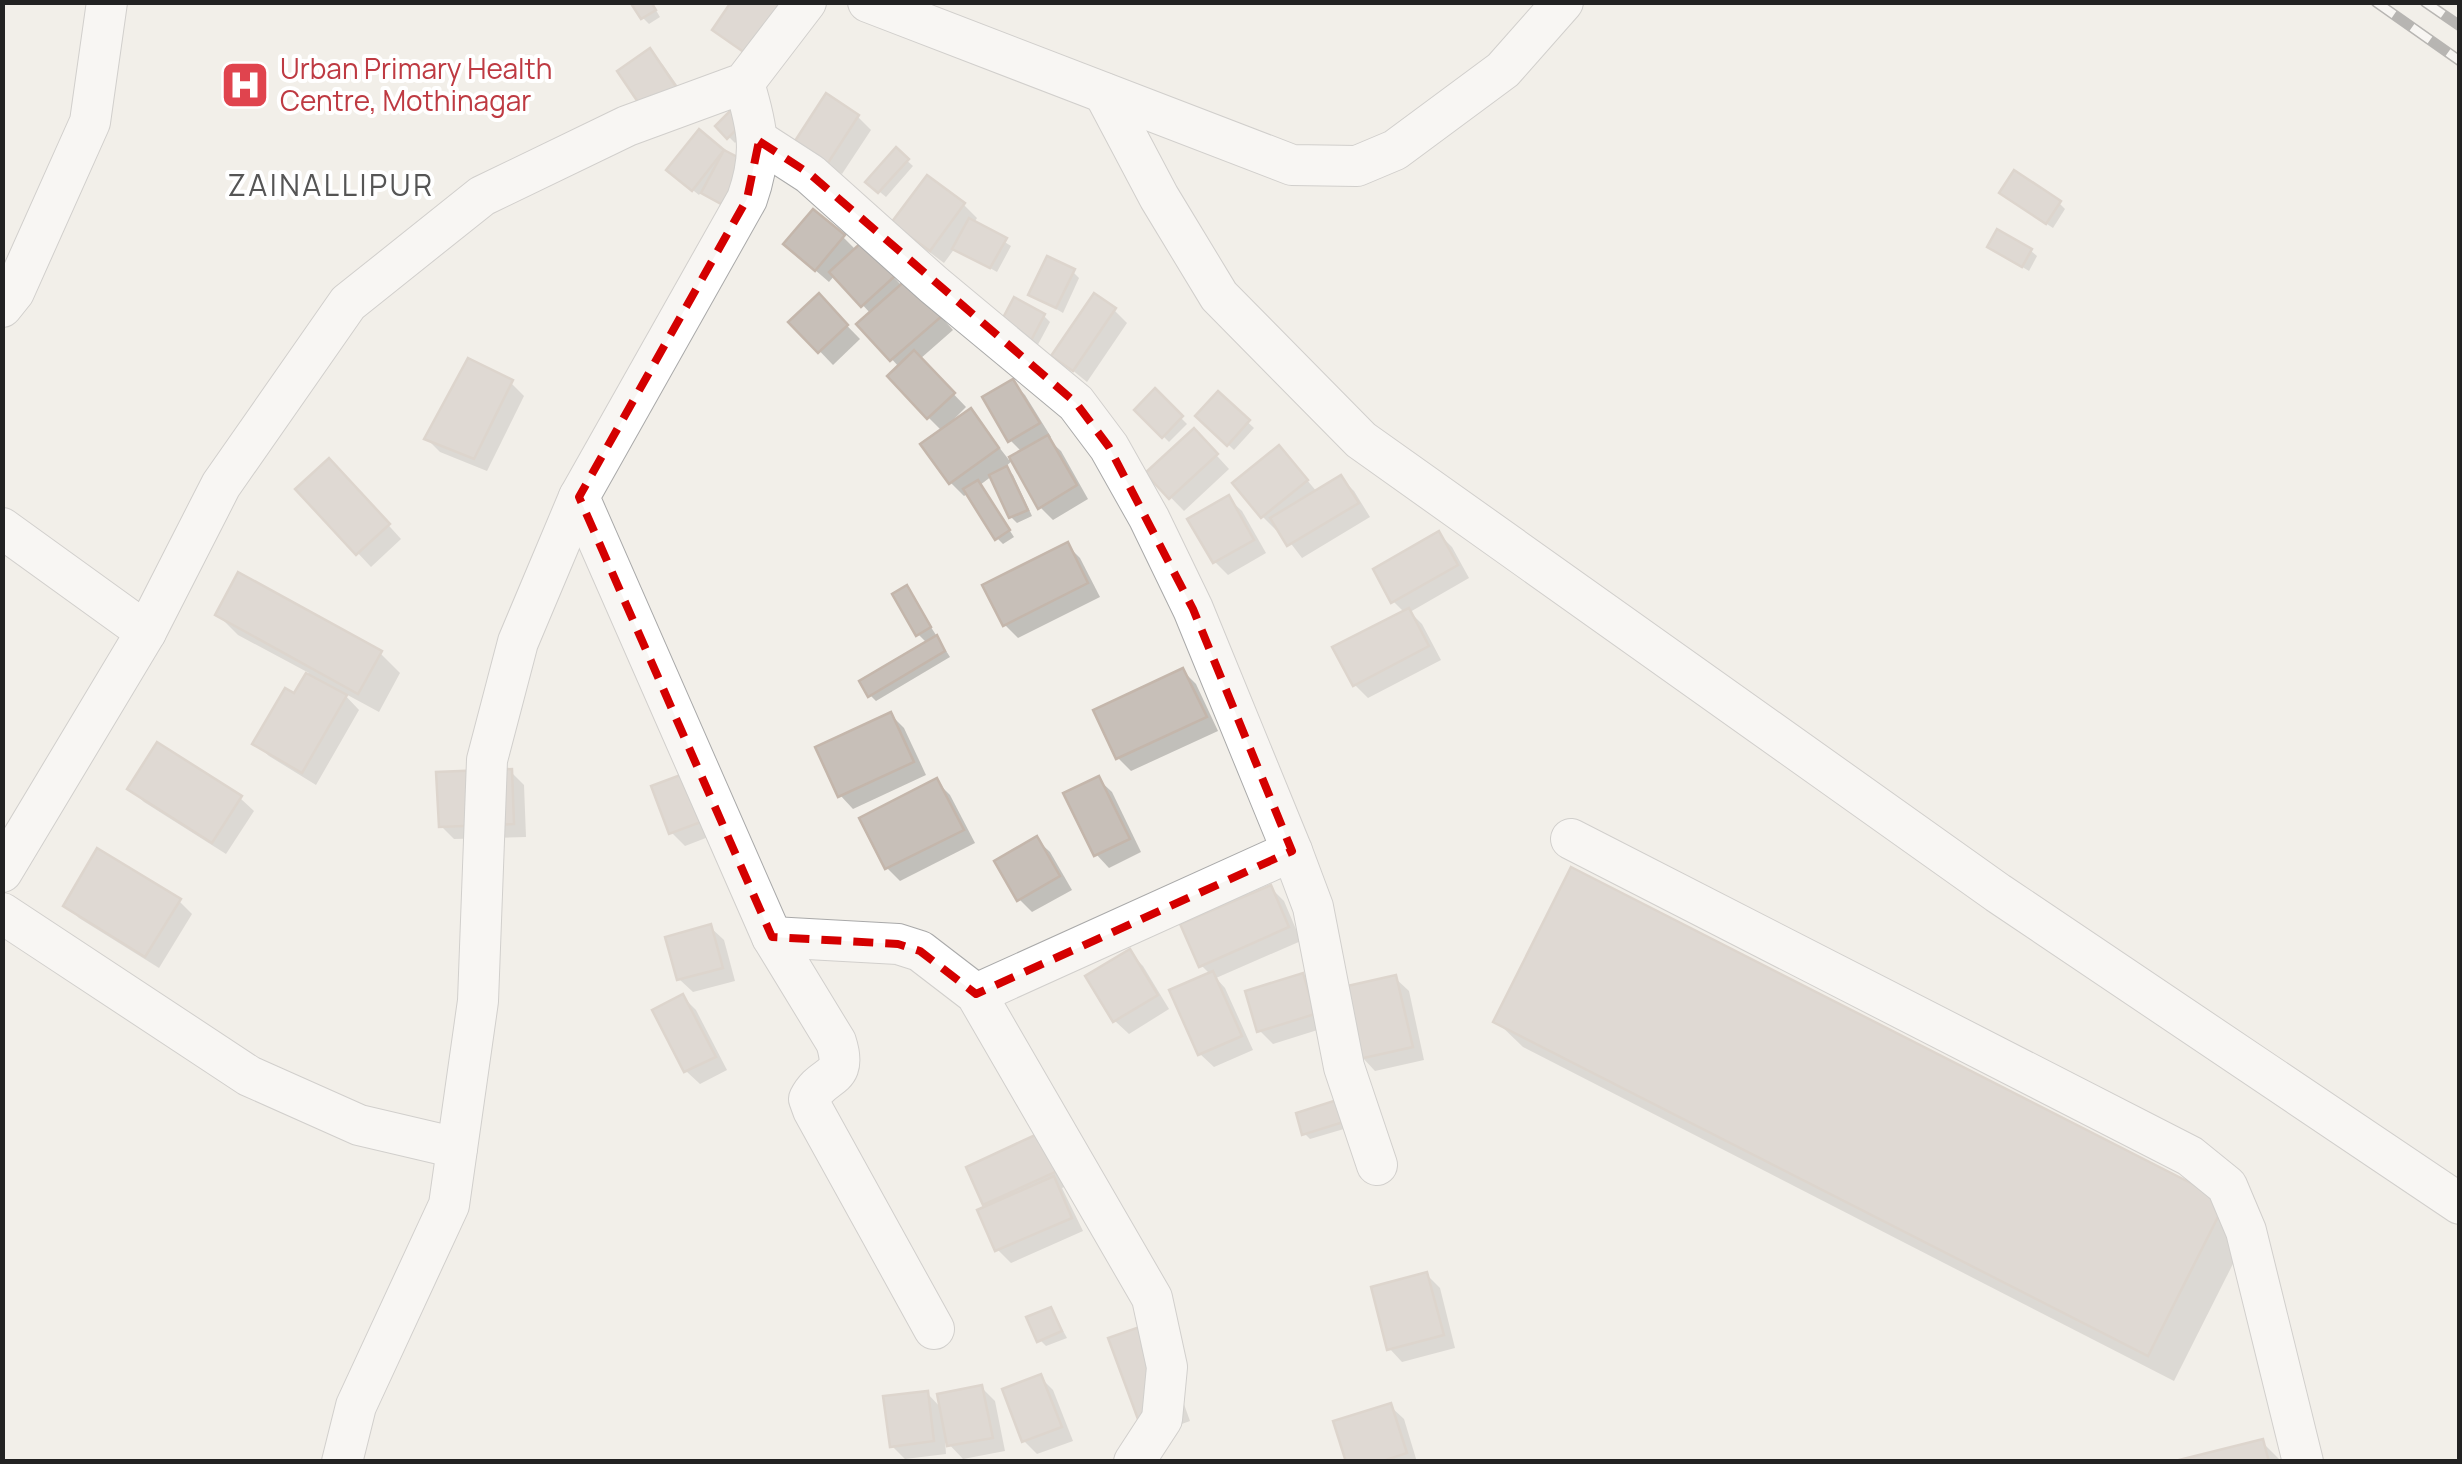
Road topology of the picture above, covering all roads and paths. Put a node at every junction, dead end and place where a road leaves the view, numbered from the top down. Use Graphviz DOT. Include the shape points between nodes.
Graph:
graph roads {
  1 [pos="107,2"];
  2 [pos="806,2"];
  3 [pos="868,2"];
  4 [pos="1563,2"];
  5 [pos="744,83"];
  6 [pos="1104,93"];
  7 [pos="759,141"];
  8 [pos="2,306"];
  9 [pos="579,497"];
  10 [pos="2,528"];
  11 [pos="146,632"];
  12 [pos="1571,838"];
  13 [pos="1292,851"];
  14 [pos="2,872"];
  15 [pos="2,913"];
  16 [pos="772,938"];
  17 [pos="976,994"];
  18 [pos="457,1148"];
  19 [pos="1377,1165"];
  20 [pos="2460,1204"];
  21 [pos="934,1329"];
  22 [pos="342,1462"];
  23 [pos="1134,1462"];
  24 [pos="2303,1462"];
  1 -- 8 [label="street" via="90,122"];
  2 -- 5 [label="street"];
  3 -- 6 [label="street"];
  4 -- 6 [label="street" via="1503,70 1395,150 1357,166 1292,164"];
  5 -- 7 [label="street"];
  5 -- 11 [label="street" via="627,126 482,196 348,303 221,485"];
  6 -- 20 [label="street" via="1219,296 1361,440 1998,893"];
  7 -- 9 [label="street" via="747,199"];
  7 -- 13 [label="street" via="810,174 1076,404 1109,447 1193,609"];
  9 -- 16 [label="street"];
  9 -- 18 [label="street" via="518,642 486,760 478,1001"];
  10 -- 11 [label="street"];
  11 -- 14 [label="street"];
  12 -- 24 [label="street" via="2190,1156 2227,1186 2246,1231"];
  13 -- 17 [label="street"];
  13 -- 19 [label="street" via="1313,907 1344,1067"];
  15 -- 18 [label="street" via="249,1076 359,1125"];
  16 -- 17 [label="street" via="898,944 920,951"];
  16 -- 21 [label="street" via="842,1060 837,1073 814,1089 813,1110"];
  17 -- 23 [label="street" via="1152,1298 1167,1368 1162,1420"];
  18 -- 22 [label="street" via="449,1206 356,1406"];
}
